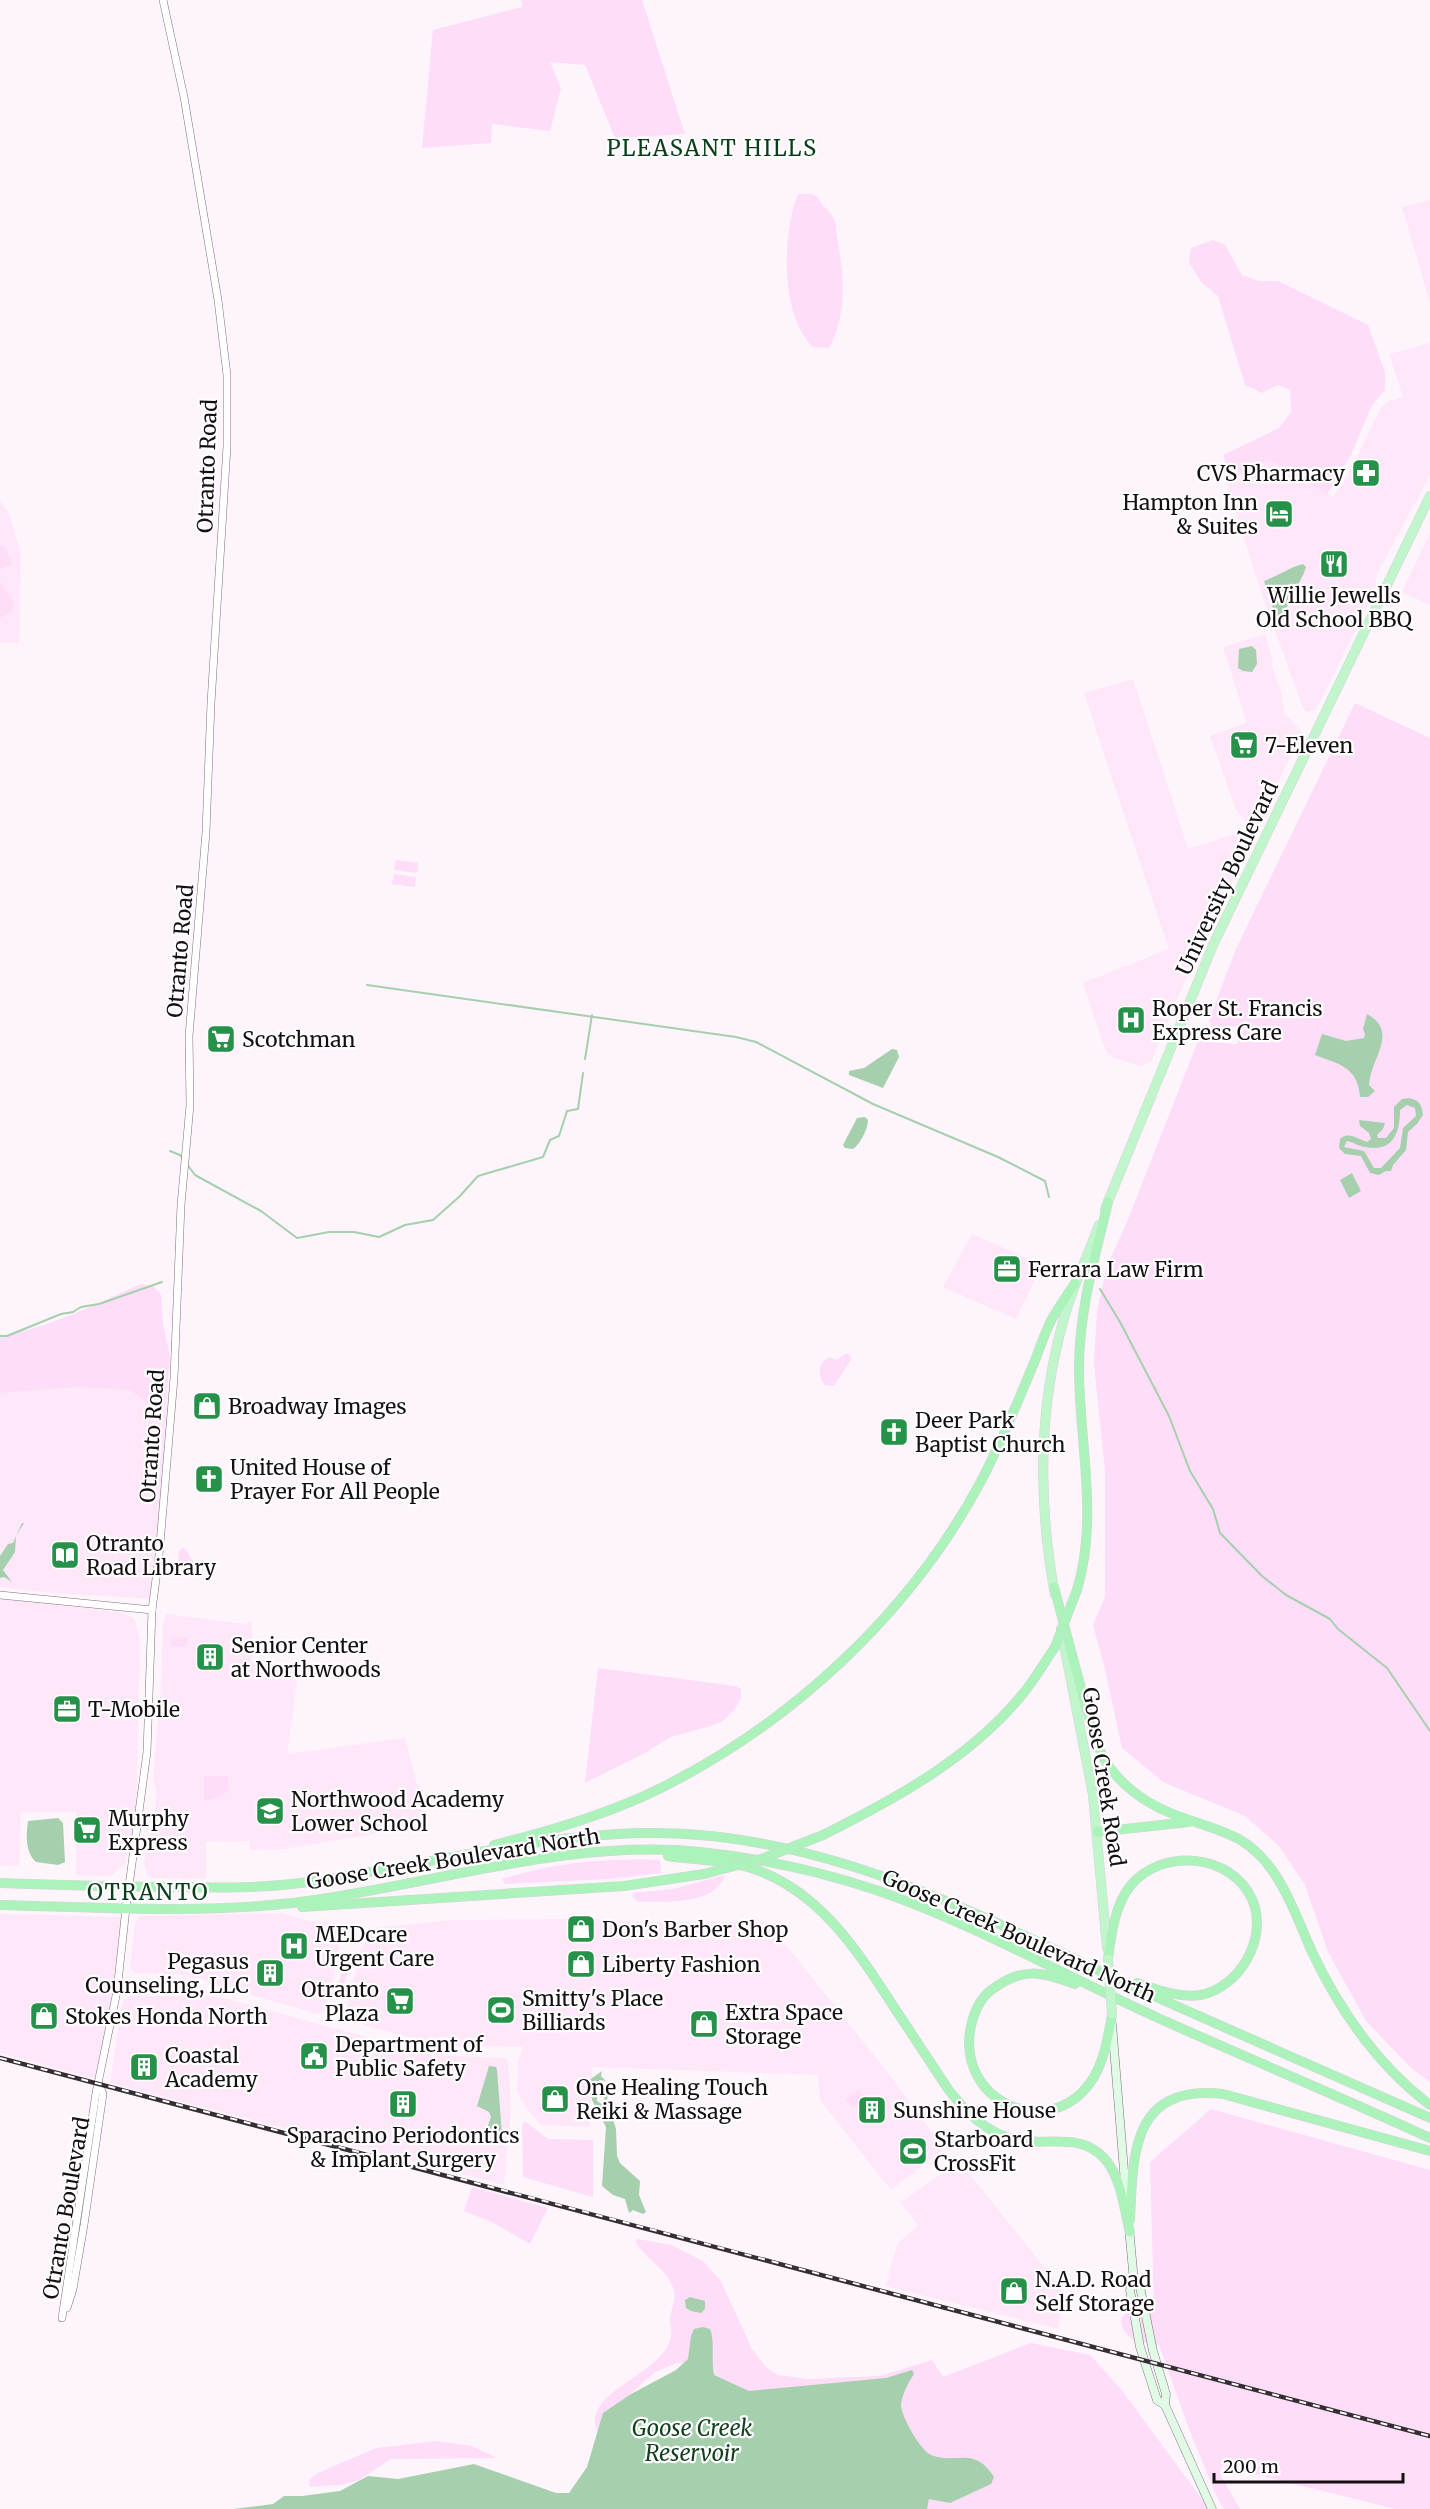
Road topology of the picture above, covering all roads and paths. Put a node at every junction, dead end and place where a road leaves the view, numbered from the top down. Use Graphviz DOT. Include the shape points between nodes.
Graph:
graph roads {
  1 [pos="163,0"];
  2 [pos="1430,496"];
  3 [pos="1108,1202"];
  4 [pos="1075,1283"];
  5 [pos="1053,1587"];
  6 [pos="0,1595"];
  7 [pos="152,1610"];
  8 [pos="1194,1822"];
  9 [pos="1097,1832"];
  10 [pos="607,1852"];
  11 [pos="428,1863"];
  12 [pos="0,1884"];
  13 [pos="129,1887"];
  14 [pos="0,1905"];
  15 [pos="261,1905"];
  16 [pos="126,1908"];
  17 [pos="1108,1959"];
  18 [pos="1079,1961"];
  19 [pos="1112,2014"];
  20 [pos="1155,2017"];
  21 [pos="99,2084"];
  22 [pos="1430,2105"];
  23 [pos="1430,2118"];
  24 [pos="1430,2138"];
  25 [pos="1430,2151"];
  26 [pos="1130,2232"];
  27 [pos="1134,2281"];
  28 [pos="1165,2405"];
  29 [pos="1212,2509"];
  1 -- 7 [label="street, Otranto Road" via="184,97 216,288 227,375 228,420 206,832 189,1036 190,1105 173,1386"];
  2 -- 3 [label="main road, University Boulevard" via="1213,945"];
  3 -- 4 [label="main road, University Boulevard"];
  3 -- 15 [label="highway, bridge" via="1079,1342 1089,1492 1082,1573 1055,1647 1021,1696 977,1740 889,1801 823,1835 764,1858 704,1874 565,1891 303,1907"];
  4 -- 5 [label="main road, Goose Creek Road" via="1053,1363 1045,1419 1042,1469"];
  4 -- 11 [label="highway" via="1052,1319 999,1445 950,1531 915,1581 874,1628 807,1693 740,1742 660,1789 557,1828"];
  5 -- 8 [label="highway" via="1103,1757 1150,1804"];
  5 -- 9 [label="main road, Goose Creek Road"];
  6 -- 7 [label="street"];
  7 -- 13 [label="street, Otranto Road" via="147,1752"];
  8 -- 9 [label="highway"];
  8 -- 22 [label="highway" via="1239,1838 1257,1851 1273,1872 1339,2004 1391,2070"];
  9 -- 17 [label="main road, Goose Creek Road"];
  10 -- 15 [label="highway, Goose Creek Boulevard North"];
  10 -- 20 [label="highway, Goose Creek Boulevard North" via="698,1851 825,1874 927,1910"];
  10 -- 26 [label="highway" via="726,1863 769,1875 803,1894 834,1922 864,1962 963,2108 982,2125 1014,2139 1034,2143 1080,2142 1093,2148 1106,2159 1117,2181"];
  11 -- 13 [label="highway" via="288,1885"];
  11 -- 18 [label="highway" via="549,1842 641,1834 699,1834 776,1845 892,1878"];
  12 -- 13 [label="highway"];
  13 -- 16 [label="street, Otranto Road"];
  14 -- 16 [label="highway, Goose Creek Boulevard North"];
  15 -- 16 [label="highway, Goose Creek Boulevard North"];
  16 -- 21 [label="street, Otranto Boulevard" via="117,1990"];
  17 -- 18 [label="highway" via="1122,1901 1131,1885 1160,1864 1201,1860 1238,1880 1252,1899 1255,1937 1250,1954 1229,1982 1214,1990 1181,1995"];
  17 -- 19 [label="main road, Goose Creek Road, bridge"];
  18 -- 23 [label="highway"];
  19 -- 20 [label="highway" via="1091,2082 1064,2106 1046,2110 1007,2106 978,2079 969,2061 968,2038 974,2013 987,1994 1004,1980 1020,1975 1044,1973"];
  19 -- 26 [label="main road, Goose Creek Road"];
  20 -- 24 [label="highway, Goose Creek Boulevard North"];
  21 -- 21 [label="street, Otranto Boulevard" via="87,2148 62,2318 73,2289 84,2225 104,2094"];
  25 -- 26 [label="highway" via="1223,2094 1190,2093 1164,2104 1140,2133 1132,2178"];
  26 -- 27 [label="main road, Goose Creek Road"];
  27 -- 28 [label="main road, Goose Creek Road" via="1140,2287 1166,2394"];
  27 -- 28 [label="main road, Goose Creek Road" via="1131,2290 1140,2347 1156,2400"];
  28 -- 29 [label="main road, Goose Creek Road"];
}
